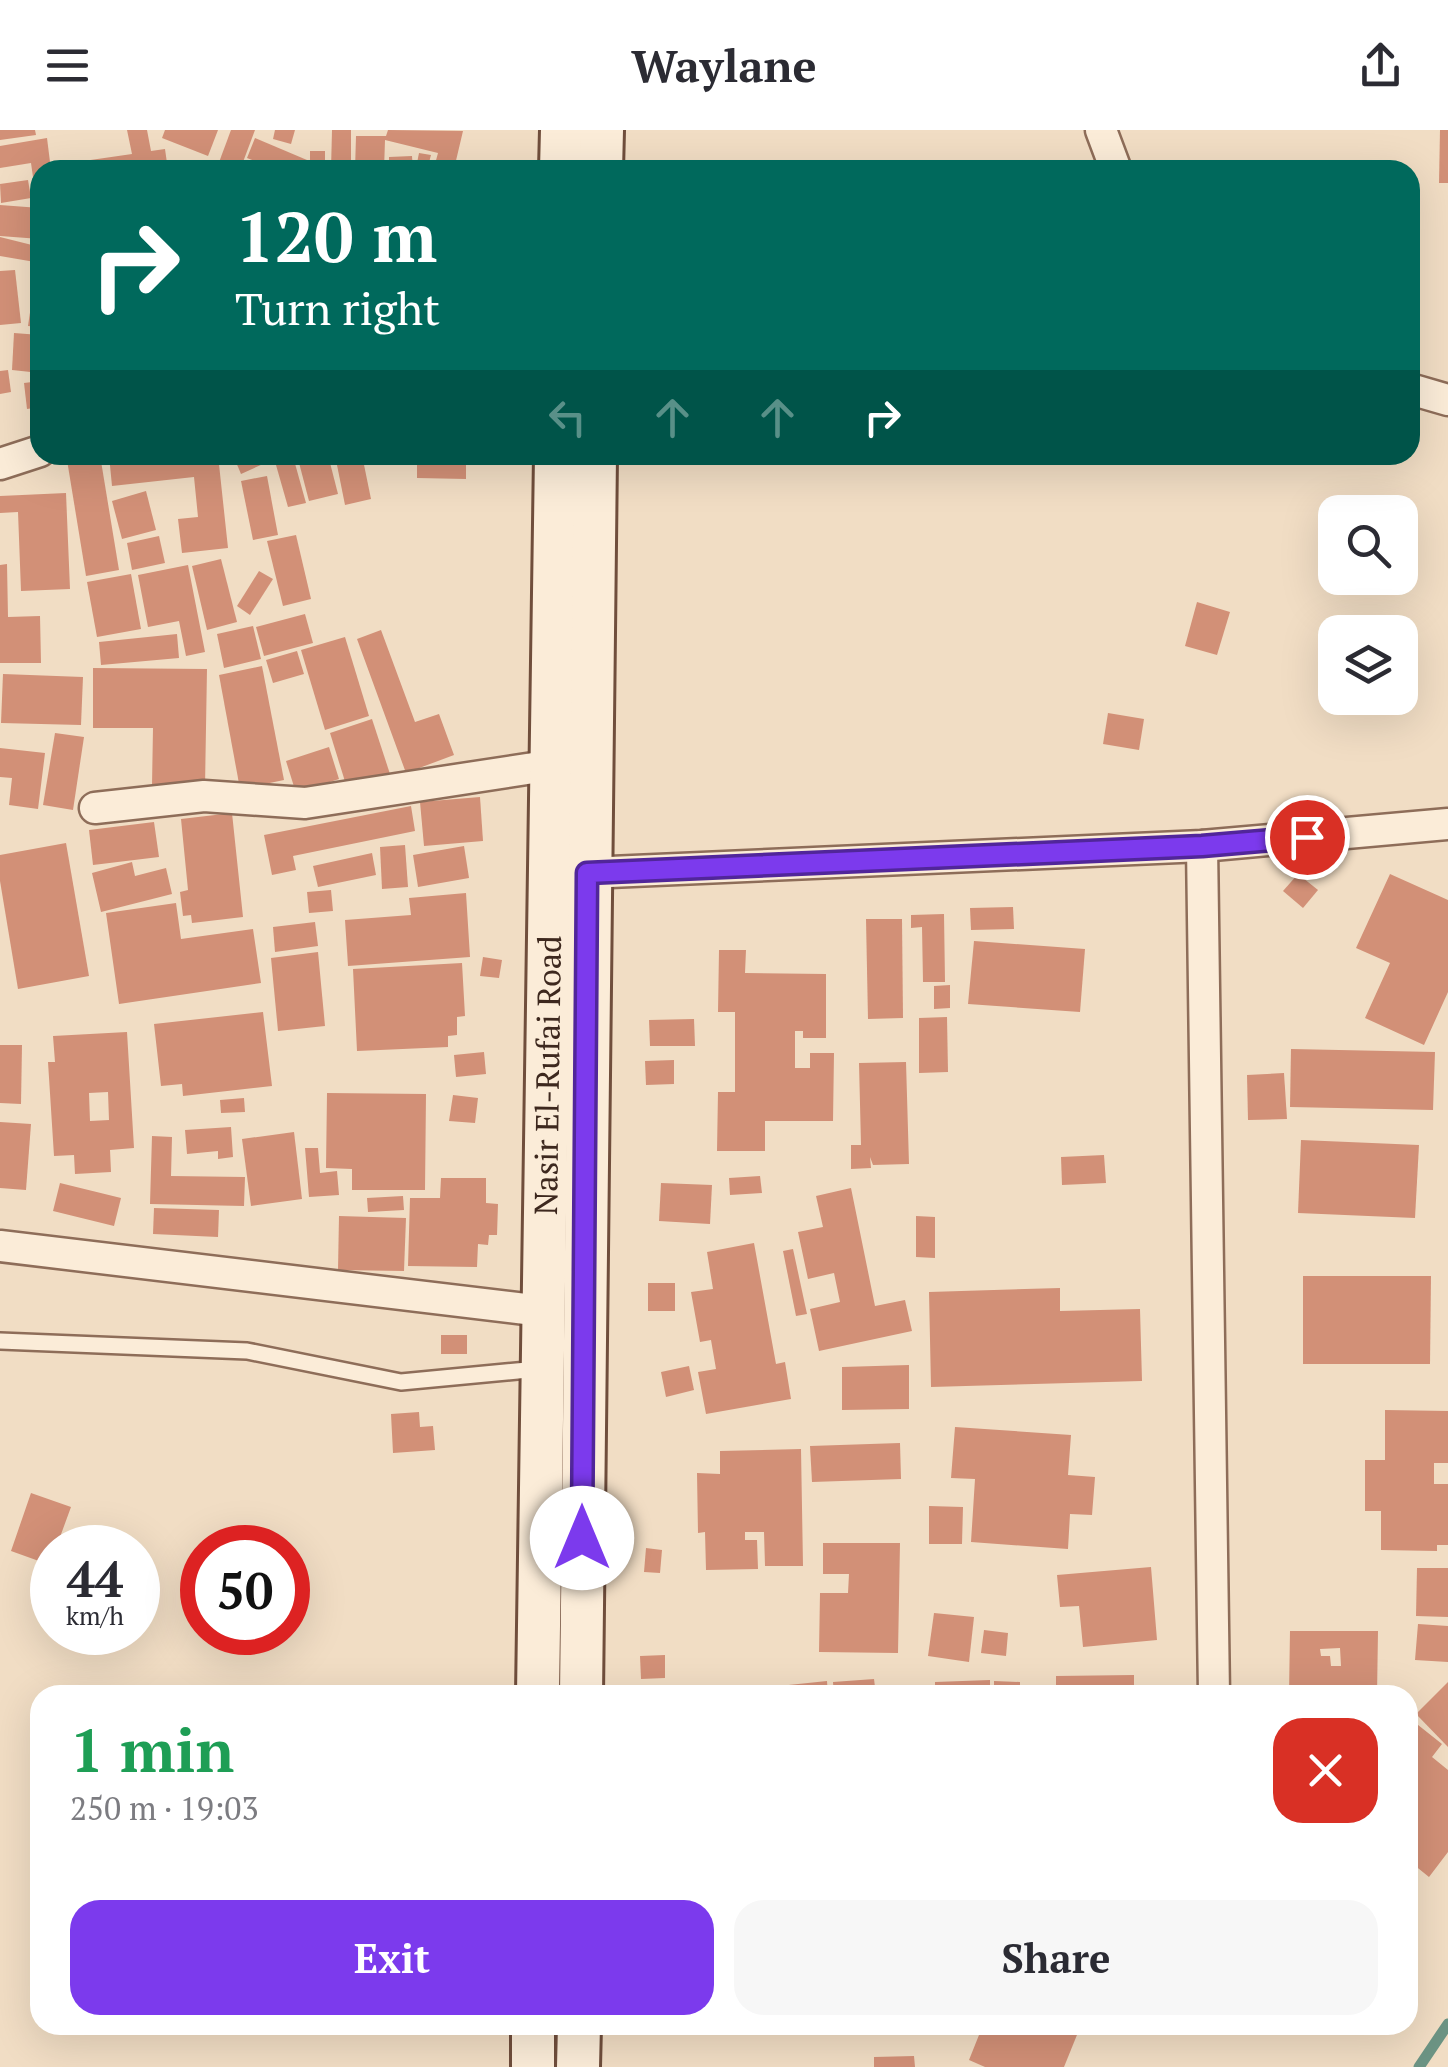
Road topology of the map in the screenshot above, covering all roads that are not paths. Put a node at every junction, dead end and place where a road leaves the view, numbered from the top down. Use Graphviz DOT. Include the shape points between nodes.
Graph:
graph roads {
  1 [pos="562,130"];
  2 [pos="602,130"];
  3 [pos="1102,130"];
  4 [pos="561,160"];
  5 [pos="601,160"];
  6 [pos="1112,160"];
  7 [pos="1420,392"];
  8 [pos="1448,400"];
  9 [pos="30,454"];
  10 [pos="0,464"];
  11 [pos="556,465"];
  12 [pos="595,465"];
  13 [pos="552,765"];
  14 [pos="95,808"];
  15 [pos="1448,824"];
  16 [pos="1202,846"];
  17 [pos="587,873"];
  18 [pos="0,1246"];
  19 [pos="542,1311"];
  20 [pos="0,1341"];
  21 [pos="542,1368"];
  22 [pos="538,1685"];
  23 [pos="581,1685"];
  24 [pos="1214,1685"];
  25 [pos="534,2035"];
  26 [pos="578,2035"];
  27 [pos="533,2067"];
  28 [pos="578,2067"];
  1 -- 4 [label="main road"];
  2 -- 5 [label="main road"];
  3 -- 6 [label="street"];
  7 -- 8 [label="street"];
  9 -- 10 [label="street"];
  11 -- 13 [label="main road, Nasir El-Rufai Road"];
  12 -- 17 [label="main road, Nasir El-Rufai Road"];
  13 -- 14 [label="street" via="304,803 204,796"];
  13 -- 19 [label="main road, Nasir El-Rufai Road"];
  15 -- 16 [label="street"];
  16 -- 17 [label="street"];
  16 -- 24 [label="street"];
  17 -- 23 [label="main road, Nasir El-Rufai Road"];
  18 -- 19 [label="street"];
  19 -- 21 [label="main road, Nasir El-Rufai Road"];
  20 -- 21 [label="lane" via="247,1350 401,1382"];
  21 -- 22 [label="main road, Nasir El-Rufai Road"];
  25 -- 27 [label="main road"];
  26 -- 28 [label="main road"];
}
